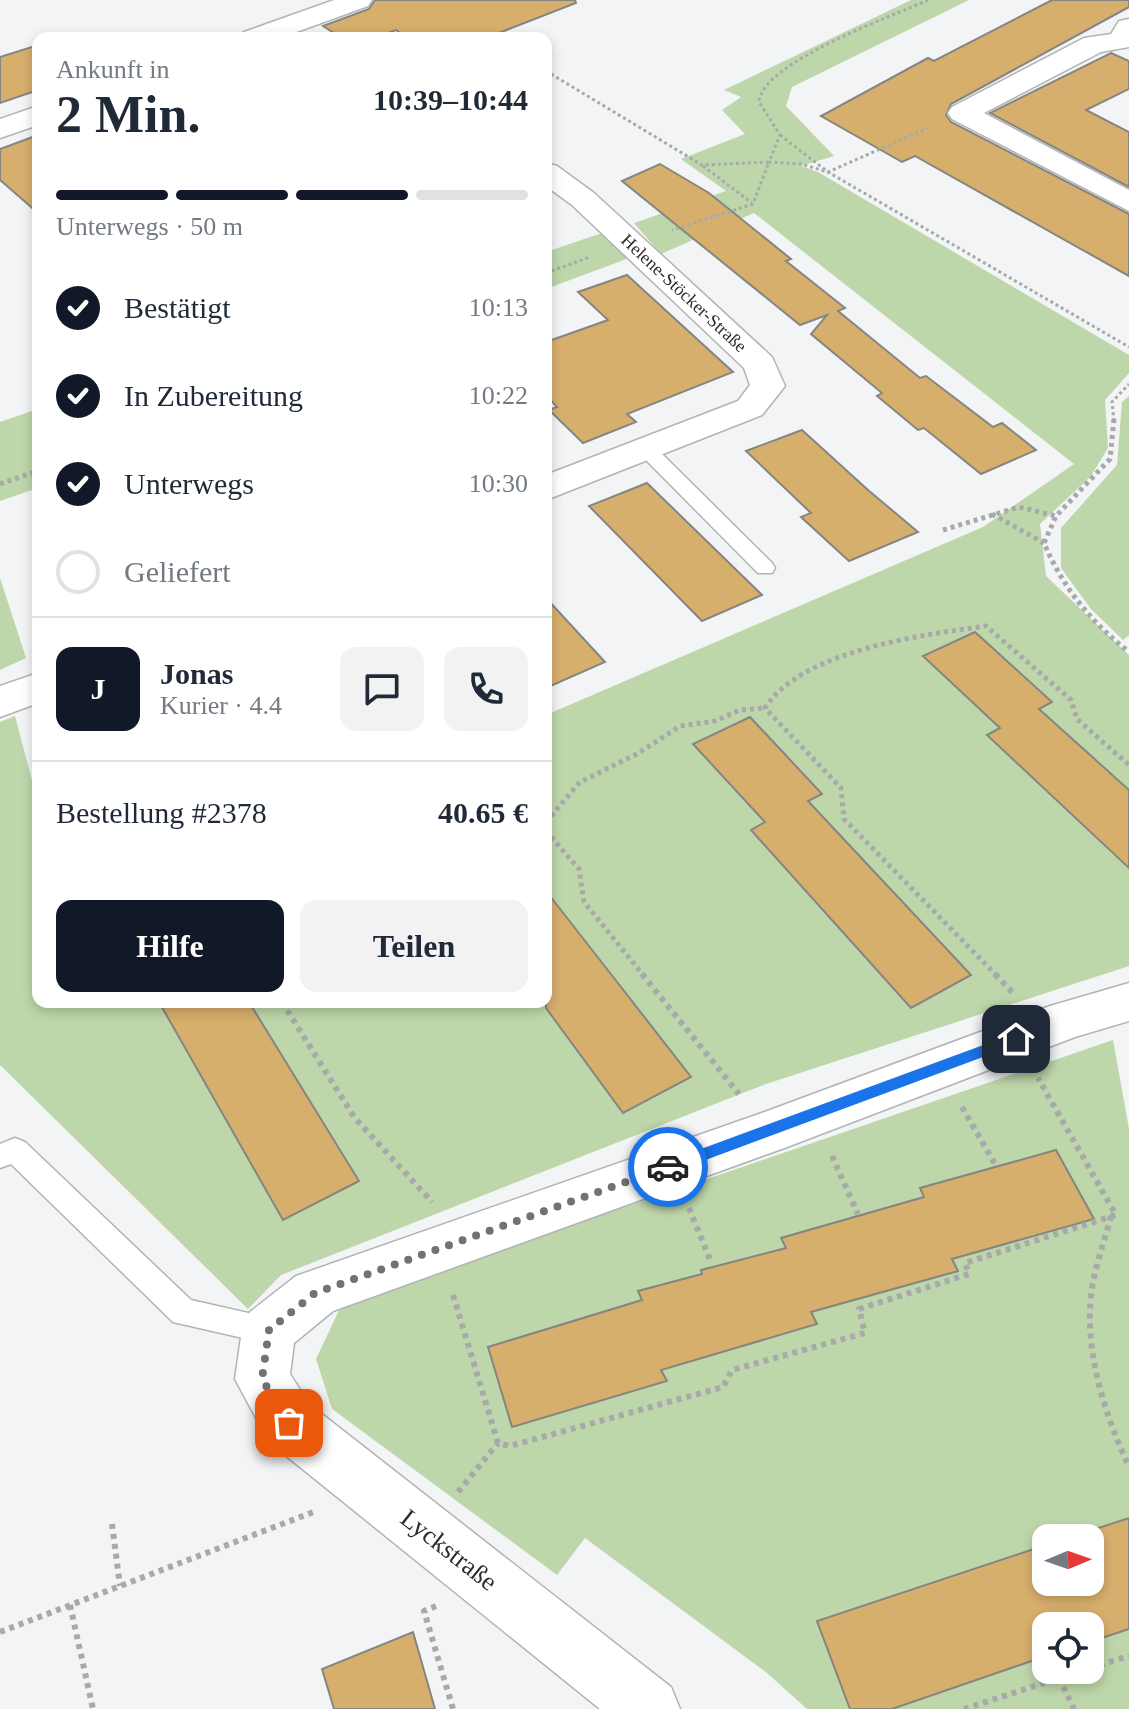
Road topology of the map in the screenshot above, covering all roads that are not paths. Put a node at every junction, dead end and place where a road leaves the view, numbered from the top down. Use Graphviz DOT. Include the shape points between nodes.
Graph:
graph roads {
  1 [pos="359,0"];
  2 [pos="271,32"];
  3 [pos="1126,38"];
  4 [pos="32,117"];
  5 [pos="0,129"];
  6 [pos="552,176"];
  7 [pos="1129,202"];
  8 [pos="648,451"];
  9 [pos="552,486"];
  10 [pos="765,568"];
  11 [pos="32,689"];
  12 [pos="0,702"];
  13 [pos="1129,1002"];
  14 [pos="0,1156"];
  15 [pos="265,1355"];
  16 [pos="649,1709"];
  1 -- 2 [label="street"];
  3 -- 7 [label="street" via="1094,44 962,113"];
  4 -- 5 [label="street"];
  6 -- 8 [label="street, Helene-Stöcker-Straße" via="760,364 768,386 750,408"];
  8 -- 9 [label="street, Helene-Stöcker-Straße"];
  8 -- 10 [label="lane"];
  11 -- 12 [label="street"];
  13 -- 15 [label="street" via="315,1293"];
  14 -- 15 [label="lane" via="15,1150 183,1312"];
  15 -- 16 [label="street, Lyckstraße" via="289,1423"];
}
